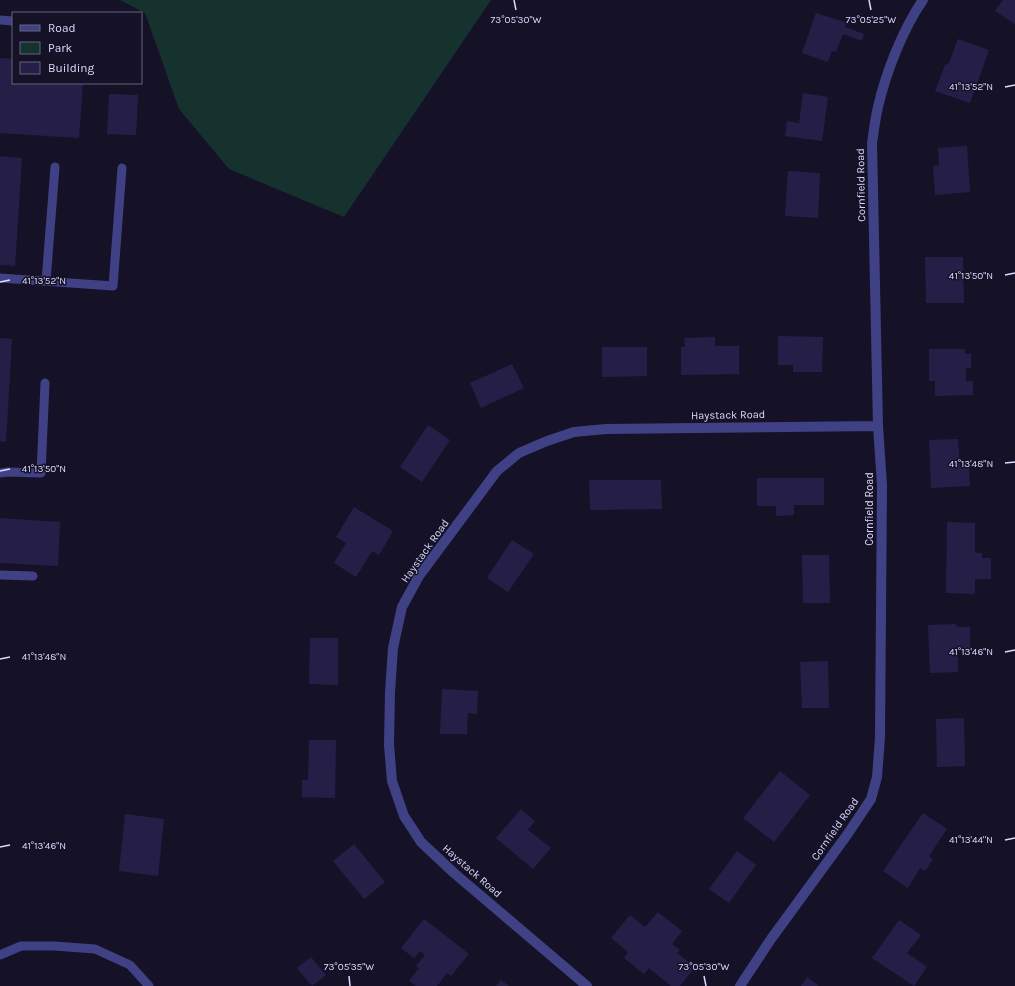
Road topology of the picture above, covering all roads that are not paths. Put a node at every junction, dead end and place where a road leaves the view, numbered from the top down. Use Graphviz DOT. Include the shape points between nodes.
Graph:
graph roads {
  1 [pos="923,0"];
  2 [pos="0,20"];
  3 [pos="12,21"];
  4 [pos="55,167"];
  5 [pos="122,168"];
  6 [pos="0,278"];
  7 [pos="46,281"];
  8 [pos="45,384"];
  9 [pos="878,426"];
  10 [pos="0,473"];
  11 [pos="0,575"];
  12 [pos="33,576"];
  13 [pos="0,955"];
  14 [pos="149,986"];
  15 [pos="587,986"];
  16 [pos="740,986"];
  1 -- 9 [label="street, Cornfield Road" via="912,16 890,70 878,107 872,143"];
  2 -- 3 [label="lane"];
  4 -- 7 [label="lane"];
  5 -- 7 [label="lane" via="113,286"];
  6 -- 7 [label="lane"];
  8 -- 10 [label="lane" via="41,473"];
  9 -- 15 [label="street, Haystack Road" via="606,429 574,432 547,441 519,453 497,471 419,576 402,608 392,648 389,745 392,781 404,816 421,842 454,874"];
  9 -- 16 [label="street, Cornfield Road" via="882,485 880,737 877,777 870,799 859,817"];
  11 -- 12 [label="lane"];
  13 -- 14 [label="lane" via="21,946 95,949 130,965"];
}
